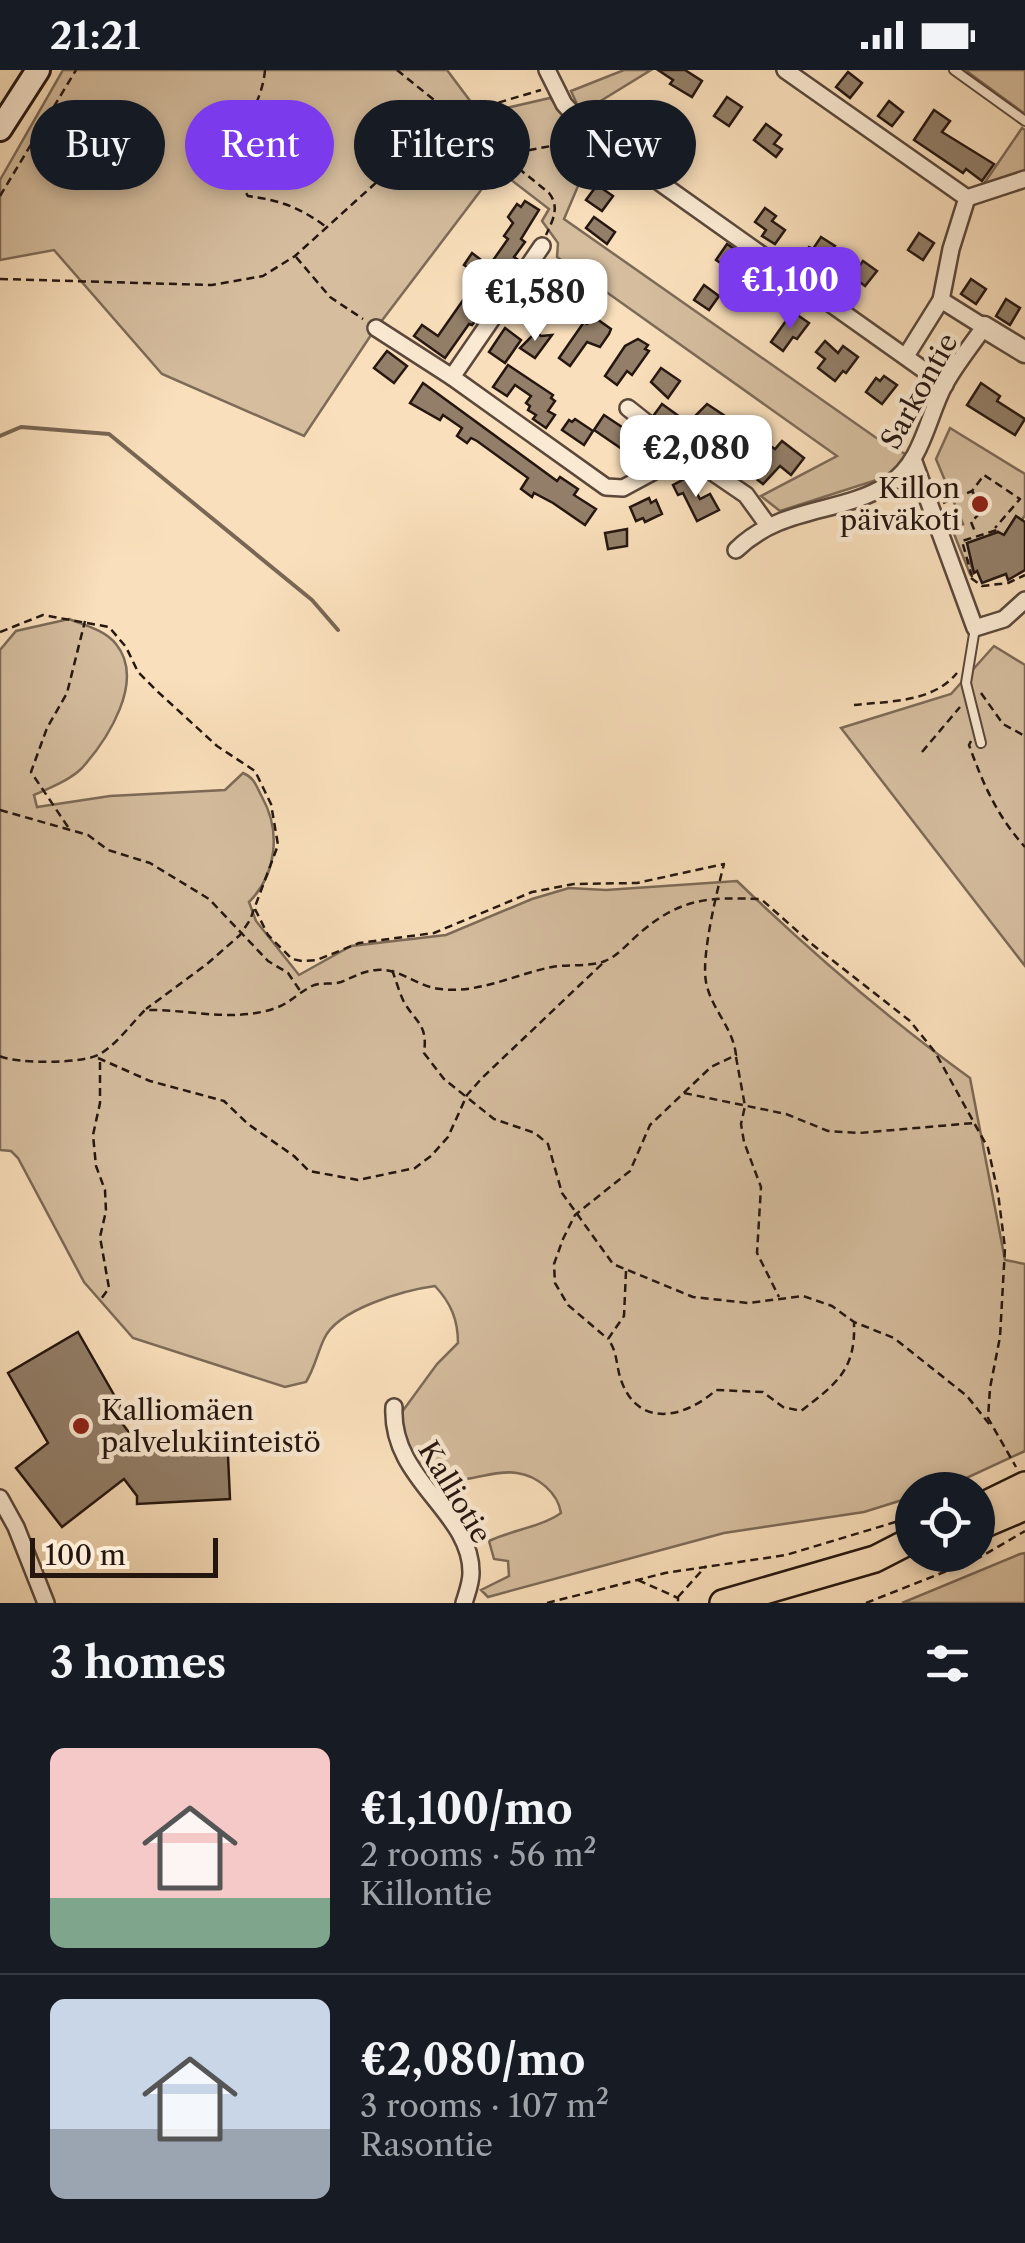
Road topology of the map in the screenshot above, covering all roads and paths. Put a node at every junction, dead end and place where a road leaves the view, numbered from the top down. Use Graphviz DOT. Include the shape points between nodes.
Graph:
graph roads {
  1 [pos="38,70"];
  2 [pos="76,70"];
  3 [pos="265,70"];
  4 [pos="397,70"];
  5 [pos="547,70"];
  6 [pos="786,70"];
  7 [pos="954,70"];
  8 [pos="555,87"];
  9 [pos="431,100"];
  10 [pos="505,100"];
  11 [pos="562,100"];
  12 [pos="1025,121"];
  13 [pos="0,129"];
  14 [pos="530,179"];
  15 [pos="1025,179"];
  16 [pos="366,190"];
  17 [pos="670,190"];
  18 [pos="0,196"];
  19 [pos="967,198"];
  20 [pos="326,226"];
  21 [pos="542,246"];
  22 [pos="295,256"];
  23 [pos="0,279"];
  24 [pos="942,300"];
  25 [pos="984,327"];
  26 [pos="376,328"];
  27 [pos="1025,352"];
  28 [pos="906,356"];
  29 [pos="452,377"];
  30 [pos="944,385"];
  31 [pos="628,408"];
  32 [pos="686,454"];
  33 [pos="913,459"];
  34 [pos="972,491"];
  35 [pos="952,499"];
  36 [pos="768,524"];
  37 [pos="977,536"];
  38 [pos="736,550"];
  39 [pos="1025,575"];
  40 [pos="963,579"];
  41 [pos="1025,600"];
  42 [pos="84,621"];
  43 [pos="974,628"];
  44 [pos="0,632"];
  45 [pos="968,660"];
  46 [pos="966,683"];
  47 [pos="854,704"];
  48 [pos="976,726"];
  49 [pos="1025,736"];
  50 [pos="980,744"];
  51 [pos="922,752"];
  52 [pos="0,810"];
  53 [pos="69,828"];
  54 [pos="1025,846"];
  55 [pos="715,900"];
  56 [pos="255,909"];
  57 [pos="240,935"];
  58 [pos="605,961"];
  59 [pos="392,969"];
  60 [pos="302,993"];
  61 [pos="145,1010"];
  62 [pos="0,1056"];
  63 [pos="736,1056"];
  64 [pos="99,1058"];
  65 [pos="682,1092"];
  66 [pos="467,1095"];
  67 [pos="745,1106"];
  68 [pos="974,1123"];
  69 [pos="575,1215"];
  70 [pos="626,1269"];
  71 [pos="779,1297"];
  72 [pos="101,1299"];
  73 [pos="854,1322"];
  74 [pos="608,1339"];
  75 [pos="394,1407"];
  76 [pos="990,1426"];
  77 [pos="1022,1478"];
  78 [pos="995,1496"];
  79 [pos="0,1498"];
  80 [pos="1025,1507"];
  81 [pos="995,1520"];
  82 [pos="895,1522"];
  83 [pos="1025,1531"];
  84 [pos="895,1549"];
  85 [pos="895,1556"];
  86 [pos="875,1559"];
  87 [pos="707,1565"];
  88 [pos="634,1579"];
  89 [pos="678,1601"];
  90 [pos="564,1602"];
  91 [pos="46,1603"];
  92 [pos="464,1603"];
  93 [pos="547,1603"];
  94 [pos="723,1603"];
  95 [pos="866,1603"];
  1 -- 13 [label="main road"];
  2 -- 18 [label="path"];
  3 -- 20 [label="path" via="236,145 237,178 248,196 284,202"];
  4 -- 9 [label="path"];
  5 -- 8 [label="street"];
  6 -- 19 [label="street"];
  7 -- 12 [label="lane"];
  8 -- 10 [label="path"];
  8 -- 11 [label="street"];
  14 -- 21 [label="path" via="553,198 555,213"];
  15 -- 19 [label="street"];
  16 -- 20 [label="path"];
  17 -- 28 [label="street"];
  19 -- 24 [label="street"];
  20 -- 22 [label="path"];
  21 -- 29 [label="street"];
  22 -- 23 [label="path" via="264,276 212,285"];
  22 -- 26 [label="path" via="330,297"];
  24 -- 25 [label="street"];
  24 -- 28 [label="street"];
  25 -- 27 [label="street"];
  25 -- 30 [label="street, Sarkontie"];
  26 -- 29 [label="street"];
  28 -- 30 [label="street"];
  29 -- 32 [label="street" via="614,490"];
  30 -- 33 [label="street, Sarkontie"];
  31 -- 32 [label="street"];
  32 -- 36 [label="street" via="746,494"];
  33 -- 36 [label="street, Sarkontie" via="873,492"];
  33 -- 40 [label="street"];
  34 -- 35 [label="path"];
  34 -- 37 [label="path" via="983,510 971,522"];
  34 -- 37 [label="path" via="984,475 1020,499 996,530"];
  36 -- 38 [label="street, Sarkontie"];
  37 -- 40 [label="path" via="962,541 971,558"];
  39 -- 40 [label="path" via="982,586"];
  40 -- 43 [label="street"];
  41 -- 43 [label="street" via="1004,619"];
  42 -- 44 [label="path" via="32,617"];
  42 -- 53 [label="path" via="67,692 32,772"];
  42 -- 56 [label="path" via="116,632 156,691 255,771 271,804 278,845"];
  43 -- 45 [label="lane"];
  45 -- 46 [label="lane"];
  45 -- 47 [label="path" via="930,693"];
  46 -- 48 [label="lane"];
  46 -- 49 [label="path" via="986,697 1004,724"];
  46 -- 51 [label="path" via="962,706"];
  48 -- 50 [label="lane"];
  48 -- 54 [label="path" via="969,745 985,790"];
  52 -- 53 [label="path"];
  53 -- 57 [label="path" via="150,863 209,899"];
  55 -- 56 [label="path" via="724,864 637,883 532,892 434,933 359,942 302,961 268,936"];
  55 -- 58 [label="path" via="666,911"];
  55 -- 63 [label="path" via="705,981 734,1038"];
  55 -- 68 [label="path" via="760,899 880,994 935,1052"];
  56 -- 57 [label="path"];
  57 -- 60 [label="path" via="288,973"];
  57 -- 61 [label="path"];
  58 -- 59 [label="path" via="446,990 424,987"];
  58 -- 66 [label="path"];
  59 -- 60 [label="path" via="357,972"];
  59 -- 66 [label="path" via="404,1003 421,1022 424,1053"];
  60 -- 61 [label="path" via="286,1006 234,1016"];
  61 -- 64 [label="path"];
  62 -- 64 [label="path"];
  63 -- 65 [label="path"];
  63 -- 67 [label="path"];
  64 -- 66 [label="path" via="224,1100 310,1171 336,1178 416,1168 448,1136"];
  64 -- 72 [label="path" via="93,1135 105,1190 100,1237 109,1288"];
  65 -- 67 [label="path"];
  65 -- 69 [label="path" via="650,1125 630,1171"];
  66 -- 69 [label="path" via="494,1120 548,1144"];
  67 -- 68 [label="path" via="828,1131"];
  67 -- 71 [label="path" via="741,1124 761,1187 757,1253"];
  68 -- 76 [label="path" via="988,1148 1005,1248"];
  69 -- 70 [label="path" via="612,1264"];
  69 -- 74 [label="path" via="554,1264 555,1283 568,1305"];
  70 -- 71 [label="path" via="706,1300"];
  70 -- 74 [label="path" via="624,1316"];
  71 -- 73 [label="path" via="803,1296"];
  73 -- 74 [label="path" via="855,1344 843,1377 800,1411 763,1392 716,1390 682,1411 650,1412 624,1387"];
  73 -- 76 [label="path" via="894,1338 967,1396"];
  75 -- 92 [label="street, Kalliotie" via="398,1447 468,1556"];
  76 -- 77 [label="path"];
  77 -- 78 [label="main road"];
  79 -- 91 [label="street"];
  80 -- 81 [label="main road"];
  82 -- 87 [label="path" via="786,1554"];
  83 -- 95 [label="path" via="977,1559"];
  84 -- 86 [label="main road"];
  85 -- 86 [label="main road"];
  86 -- 94 [label="main road"];
  87 -- 88 [label="path"];
  87 -- 89 [label="path"];
  88 -- 89 [label="path"];
  88 -- 90 [label="path"];
  90 -- 93 [label="path"];
}
